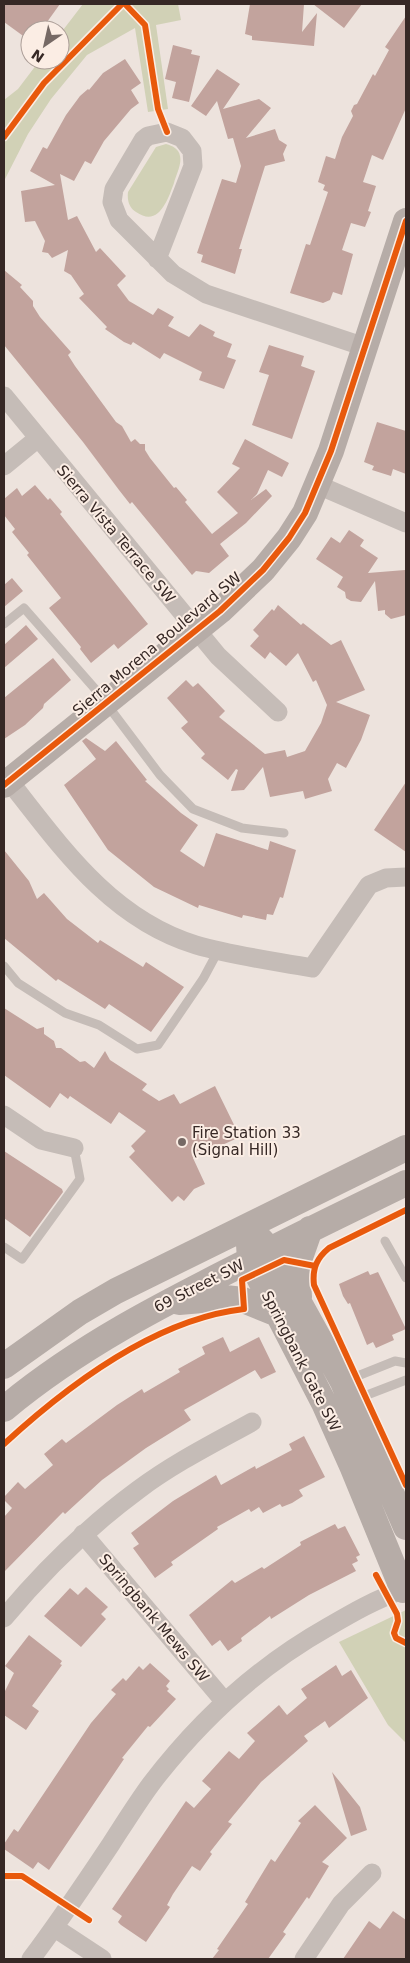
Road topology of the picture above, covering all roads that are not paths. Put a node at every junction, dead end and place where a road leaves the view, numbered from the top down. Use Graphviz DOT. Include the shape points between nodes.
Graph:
graph roads {
  1 [pos="406,221"];
  2 [pos="157,259"];
  3 [pos="365,346"];
  4 [pos="4,396"];
  5 [pos="37,439"];
  6 [pos="4,466"];
  7 [pos="318,485"];
  8 [pos="406,522"];
  9 [pos="4,624"];
  10 [pos="196,629"];
  11 [pos="106,703"];
  12 [pos="278,712"];
  13 [pos="7,784"];
  14 [pos="284,833"];
  15 [pos="406,877"];
  16 [pos="218,951"];
  17 [pos="4,966"];
  18 [pos="4,1115"];
  19 [pos="74,1148"];
  20 [pos="406,1148"];
  21 [pos="406,1183"];
  22 [pos="248,1226"];
  23 [pos="310,1229"];
  24 [pos="385,1241"];
  25 [pos="4,1247"];
  26 [pos="260,1255"];
  27 [pos="406,1278"];
  28 [pos="165,1303"];
  29 [pos="290,1307"];
  30 [pos="406,1363"];
  31 [pos="4,1366"];
  32 [pos="406,1380"];
  33 [pos="337,1397"];
  34 [pos="4,1409"];
  35 [pos="252,1422"];
  36 [pos="406,1527"];
  37 [pos="83,1534"];
  38 [pos="404,1590"];
  39 [pos="4,1618"];
  40 [pos="225,1702"];
  41 [pos="372,1873"];
  42 [pos="55,1928"];
  43 [pos="31,1959"];
  44 [pos="102,1959"];
  45 [pos="304,1959"];
  1 -- 3 [label="street, Sierra Morena Boulevard SW"];
  2 -- 2 [label="street" via="194,158 188,143 168,132 154,133 143,140 116,182 112,195 119,220"];
  2 -- 3 [label="street" via="206,294"];
  3 -- 7 [label="street, Sierra Morena Boulevard SW"];
  4 -- 5 [label="street, Sierra Vista Terrace SW"];
  5 -- 6 [label="street"];
  5 -- 10 [label="street, Sierra Vista Terrace SW"];
  7 -- 8 [label="street"];
  7 -- 10 [label="street, Sierra Morena Boulevard SW" via="289,538 263,570"];
  9 -- 11 [label="lane" via="24,608"];
  10 -- 11 [label="street, Sierra Morena Boulevard SW"];
  10 -- 12 [label="street, Sierra Vista Terrace SW" via="218,656"];
  11 -- 13 [label="street, Sierra Morena Boulevard SW"];
  11 -- 14 [label="lane" via="160,775 193,809 242,828"];
  13 -- 16 [label="street" via="72,861 108,897 164,932"];
  15 -- 16 [label="street" via="386,878 369,885 312,968"];
  16 -- 17 [label="lane" via="158,1045 137,1049 98,1025 65,1013 18,983"];
  18 -- 19 [label="street" via="41,1140"];
  19 -- 25 [label="lane" via="80,1179 22,1259"];
  20 -- 22 [label="street"];
  21 -- 23 [label="street, 69 Street SW"];
  22 -- 26 [label="street, Springbank Gate SW"];
  22 -- 31 [label="street" via="116,1291 80,1312"];
  23 -- 26 [label="street, 69 Street SW"];
  23 -- 29 [label="street" via="297,1266"];
  24 -- 27 [label="lane"];
  26 -- 28 [label="street, 69 Street SW"];
  26 -- 29 [label="street, Springbank Gate SW"];
  28 -- 29 [label="street" via="234,1298"];
  28 -- 34 [label="street, 69 Street SW" via="53,1370"];
  29 -- 33 [label="street, Springbank Gate SW"];
  30 -- 33 [label="lane" via="395,1361"];
  32 -- 33 [label="lane"];
  33 -- 36 [label="street, Springbank Gate SW"];
  33 -- 38 [label="street, Springbank Gate SW" via="353,1468"];
  35 -- 37 [label="street" via="182,1461"];
  37 -- 39 [label="street" via="54,1561"];
  37 -- 40 [label="street, Springbank Mews SW"];
  38 -- 40 [label="street" via="388,1595 308,1638"];
  40 -- 42 [label="street" via="183,1745 150,1786"];
  41 -- 45 [label="street" via="341,1904"];
  42 -- 43 [label="street"];
  42 -- 44 [label="street"];
}
